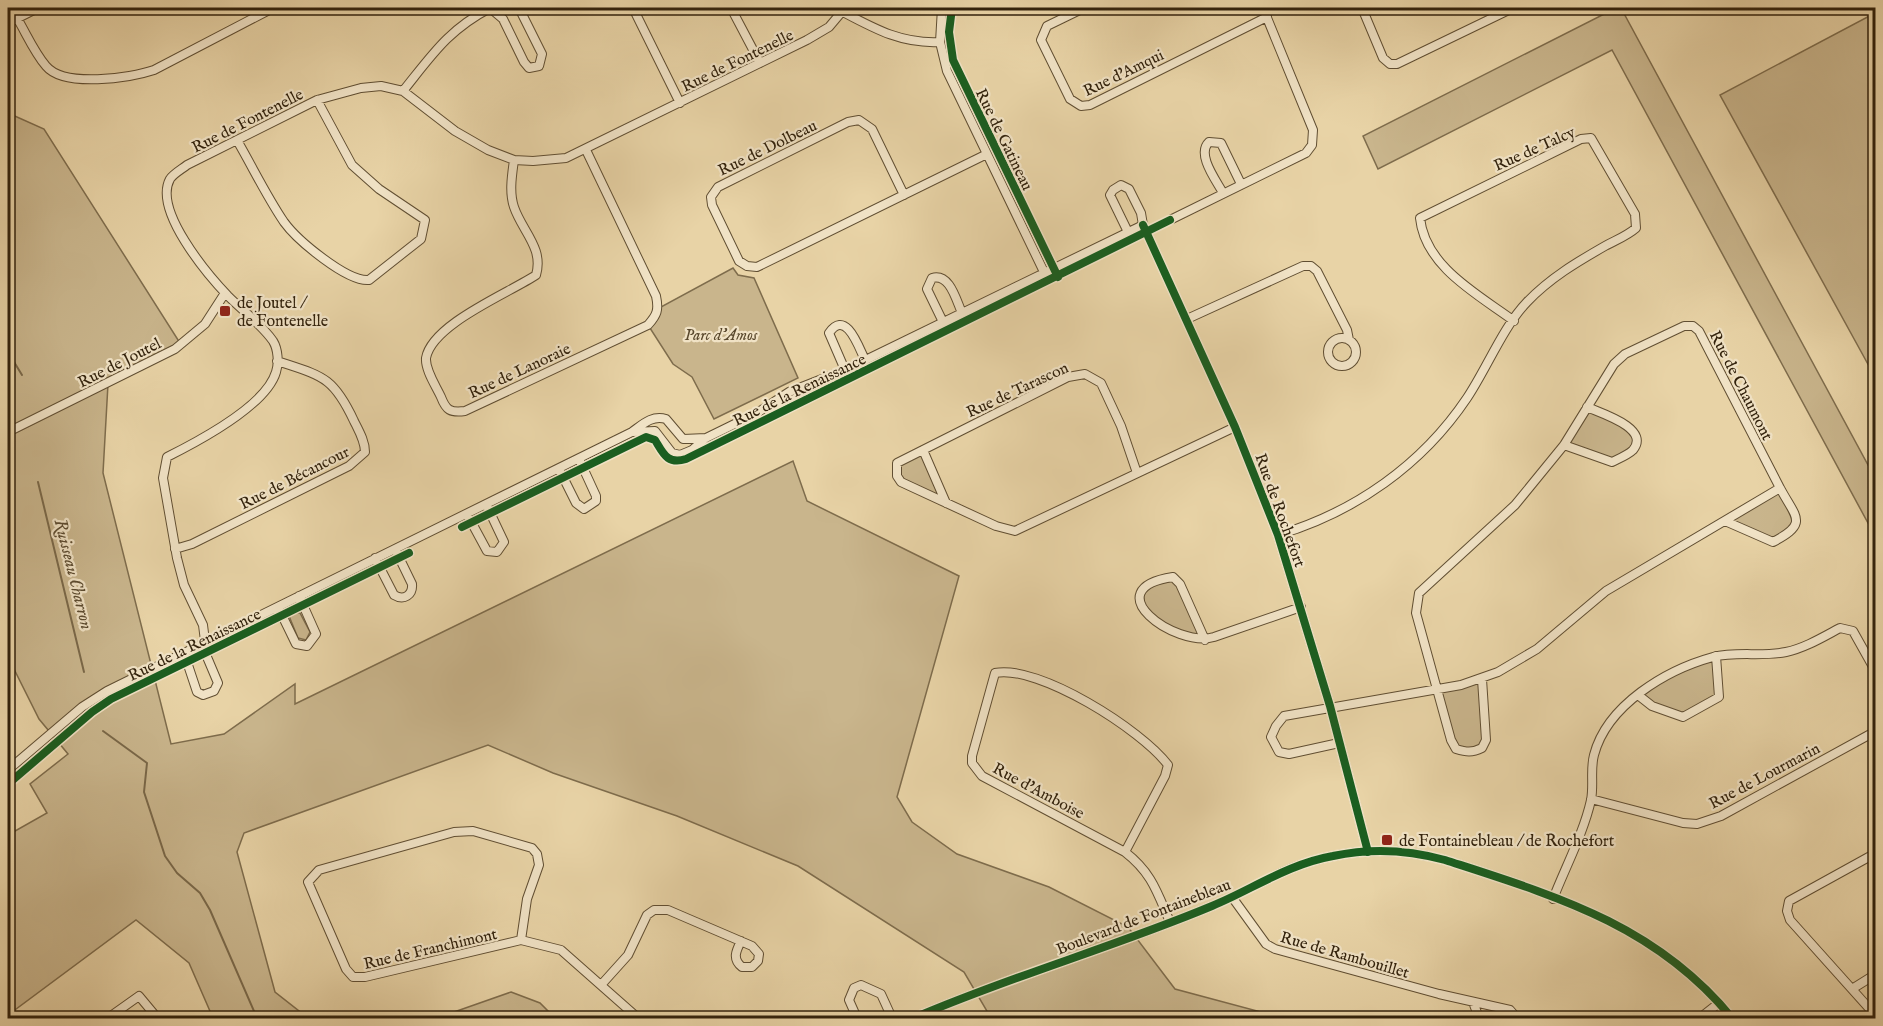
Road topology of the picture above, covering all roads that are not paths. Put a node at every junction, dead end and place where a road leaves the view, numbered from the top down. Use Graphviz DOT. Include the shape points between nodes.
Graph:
graph roads {
  1 [pos="38,8"];
  2 [pos="273,8"];
  3 [pos="490,8"];
  4 [pos="519,8"];
  5 [pos="633,8"];
  6 [pos="731,8"];
  7 [pos="942,8"];
  8 [pos="1084,8"];
  9 [pos="1263,8"];
  10 [pos="1362,8"];
  11 [pos="1513,8"];
  12 [pos="844,10"];
  13 [pos="1267,17"];
  14 [pos="17,18"];
  15 [pos="8,23"];
  16 [pos="940,42"];
  17 [pos="760,63"];
  18 [pos="403,91"];
  19 [pos="317,100"];
  20 [pos="680,103"];
  21 [pos="238,142"];
  22 [pos="586,150"];
  23 [pos="987,154"];
  24 [pos="514,160"];
  25 [pos="1241,184"];
  26 [pos="1223,193"];
  27 [pos="904,195"];
  28 [pos="1170,220"];
  29 [pos="1143,225"];
  30 [pos="1128,232"];
  31 [pos="1044,272"];
  32 [pos="225,293"];
  33 [pos="962,313"];
  34 [pos="1187,319"];
  35 [pos="1514,321"];
  36 [pos="943,322"];
  37 [pos="1349,340"];
  38 [pos="865,360"];
  39 [pos="277,361"];
  40 [pos="845,370"];
  41 [pos="1587,407"];
  42 [pos="1235,427"];
  43 [pos="8,432"];
  44 [pos="632,432"];
  45 [pos="706,438"];
  46 [pos="1564,445"];
  47 [pos="923,450"];
  48 [pos="579,459"];
  49 [pos="559,468"];
  50 [pos="1137,473"];
  51 [pos="1780,488"];
  52 [pos="946,503"];
  53 [pos="486,504"];
  54 [pos="467,514"];
  55 [pos="1725,521"];
  56 [pos="1278,535"];
  57 [pos="175,549"];
  58 [pos="395,549"];
  59 [pos="375,558"];
  60 [pos="299,596"];
  61 [pos="278,607"];
  62 [pos="1301,608"];
  63 [pos="1205,640"];
  64 [pos="205,642"];
  65 [pos="184,653"];
  66 [pos="1716,656"];
  67 [pos="1875,672"];
  68 [pos="1482,679"];
  69 [pos="1439,689"];
  70 [pos="1638,695"];
  71 [pos="1330,706"];
  72 [pos="1875,730"];
  73 [pos="1339,743"];
  74 [pos="8,770"];
  75 [pos="1592,799"];
  76 [pos="1125,852"];
  77 [pos="1368,852"];
  78 [pos="1875,853"];
  79 [pos="1232,897"];
  80 [pos="1553,899"];
  81 [pos="1170,922"];
  82 [pos="521,940"];
  83 [pos="741,941"];
  84 [pos="1875,974"];
  85 [pos="601,985"];
  86 [pos="1852,989"];
  87 [pos="1473,1002"];
  88 [pos="1719,1003"];
  89 [pos="1874,1013"];
  90 [pos="111,1018"];
  91 [pos="154,1018"];
  92 [pos="638,1018"];
  93 [pos="856,1018"];
  94 [pos="892,1018"];
  95 [pos="914,1018"];
  96 [pos="1479,1018"];
  97 [pos="1517,1018"];
  98 [pos="1700,1018"];
  99 [pos="1732,1018"];
  1 -- 14 [label="street"];
  2 -- 14 [label="street" via="154,70 113,77 80,78 52,71"];
  3 -- 4 [label="street" via="503,19 529,68 539,66 542,54"];
  3 -- 18 [label="street" via="464,21 446,38"];
  5 -- 20 [label="street"];
  6 -- 17 [label="street"];
  7 -- 16 [label="street, Rue de Gatineau"];
  8 -- 13 [label="street, Rue d'Amqui" via="1047,26 1041,40 1070,99 1080,106 1090,105"];
  9 -- 13 [label="street"];
  10 -- 11 [label="street" via="1383,58 1390,64"];
  12 -- 16 [label="street" via="888,36"];
  12 -- 17 [label="street, Rue de Fontenelle" via="820,33"];
  13 -- 25 [label="street" via="1314,137 1306,153"];
  14 -- 15 [label="street"];
  16 -- 23 [label="street, Rue de Gatineau" via="949,77"];
  17 -- 20 [label="street, Rue de Fontenelle"];
  18 -- 19 [label="street, Rue de Fontenelle" via="381,86 361,88"];
  18 -- 24 [label="street, Rue de Fontenelle" via="455,130"];
  19 -- 21 [label="street, Rue de Fontenelle"];
  19 -- 21 [label="street" via="352,165 425,220 421,239 369,280 353,279 285,224"];
  20 -- 22 [label="street, Rue de Fontenelle"];
  21 -- 32 [label="street, Rue de Fontenelle" via="187,165 170,178 165,196 189,248"];
  22 -- 24 [label="street, Rue de Fontenelle" via="566,158"];
  22 -- 24 [label="street, Rue de Lanoraie" via="656,297 659,308 655,317 648,325 465,411 453,412 446,408 427,366 429,350 448,328 536,275 539,265 534,244 514,206"];
  23 -- 27 [label="street, Rue de Dolbeau"];
  23 -- 31 [label="street, Rue de Gatineau"];
  25 -- 26 [label="street"];
  25 -- 26 [label="street" via="1221,143 1209,142 1203,153"];
  26 -- 28 [label="street"];
  27 -- 27 [label="street, Rue de Dolbeau" via="872,129 859,120 718,187 711,197 739,261 758,267"];
  29 -- 30 [label="street, Rue de la Renaissance"];
  29 -- 30 [label="street" via="1129,189 1117,187 1111,197"];
  29 -- 34 [label="street, Rue de Rochefort"];
  30 -- 31 [label="street, Rue de la Renaissance"];
  31 -- 33 [label="street, Rue de la Renaissance"];
  32 -- 39 [label="street, Rue de Fontenelle" via="273,342"];
  32 -- 43 [label="street, Rue de Joutel" via="205,324 175,349"];
  33 -- 36 [label="street, Rue de la Renaissance"];
  33 -- 36 [label="street" via="946,280 932,278 927,289"];
  34 -- 37 [label="street" via="1303,266 1311,266 1317,271"];
  34 -- 42 [label="street, Rue de Rochefort"];
  35 -- 35 [label="street, Rue de Talcy" via="1448,272 1425,241 1420,218 1571,144 1591,138 1635,214 1636,228 1558,274 1525,304"];
  35 -- 56 [label="street, Rue de Talcy" via="1453,417 1432,442 1356,504"];
  36 -- 38 [label="street, Rue de la Renaissance"];
  38 -- 40 [label="street, Rue de la Renaissance"];
  38 -- 40 [label="street, Rue de la Renaissance" via="849,328 835,326 829,333 830,339"];
  39 -- 57 [label="street" via="272,382 261,396 209,434 167,457 163,478"];
  39 -- 57 [label="street, Rue de Bécancour" via="333,384 348,408 365,452 349,466"];
  40 -- 45 [label="street, Rue de la Renaissance" via="809,393"];
  41 -- 46 [label="street, Rue de Chaumont"];
  41 -- 46 [label="street" via="1627,424 1635,435 1632,451 1612,462"];
  41 -- 51 [label="street, Rue de Chaumont" via="1614,364 1625,354 1684,326 1693,326"];
  42 -- 50 [label="street, Rue de Tarascon"];
  42 -- 56 [label="street, Rue de Rochefort"];
  44 -- 45 [label="street, Rue de la Renaissance" via="647,420 660,417 669,420 683,440"];
  44 -- 45 [label="street, Rue de la Renaissance" via="657,432 677,455 692,450"];
  44 -- 48 [label="street, Rue de la Renaissance"];
  46 -- 69 [label="street, Rue de Chaumont" via="1515,506 1419,593 1416,613"];
  47 -- 50 [label="street, Rue de Tarascon" via="1068,377 1085,374 1101,383"];
  47 -- 52 [label="street"];
  47 -- 52 [label="street, Rue de Tarascon" via="897,463 897,476"];
  48 -- 49 [label="street, Rue de la Renaissance"];
  48 -- 49 [label="street" via="596,496 590,507 577,505"];
  49 -- 53 [label="street, Rue de la Renaissance"];
  50 -- 52 [label="street, Rue de Tarascon" via="1015,531"];
  51 -- 55 [label="street"];
  51 -- 55 [label="street, Rue de Chaumont" via="1796,518 1793,531 1773,542"];
  53 -- 54 [label="street, Rue de la Renaissance"];
  53 -- 54 [label="street" via="504,542 497,552 487,551"];
  54 -- 58 [label="street, Rue de la Renaissance"];
  55 -- 68 [label="street" via="1606,591 1537,649"];
  56 -- 62 [label="street, Rue de Rochefort"];
  57 -- 64 [label="street"];
  58 -- 59 [label="street, Rue de la Renaissance"];
  58 -- 59 [label="street" via="412,584 406,596 399,598 392,593"];
  59 -- 60 [label="street, Rue de la Renaissance"];
  60 -- 61 [label="street, Rue de la Renaissance"];
  60 -- 61 [label="street, Rue de la Renaissance" via="316,634 307,645 294,641"];
  61 -- 64 [label="street, Rue de la Renaissance"];
  62 -- 63 [label="street"];
  62 -- 71 [label="street, Rue de Rochefort"];
  63 -- 63 [label="street" via="1179,635 1146,613 1139,604 1142,587 1173,577 1180,584"];
  64 -- 65 [label="street, Rue de la Renaissance"];
  64 -- 65 [label="street, Rue de la Renaissance" via="218,683 211,693 197,692"];
  65 -- 74 [label="street, Rue de la Renaissance" via="94,698"];
  66 -- 67 [label="street" via="1786,652 1847,627"];
  66 -- 70 [label="street" via="1676,671"];
  66 -- 70 [label="street" via="1719,697 1683,717 1652,706"];
  68 -- 69 [label="street"];
  68 -- 69 [label="street, Rue de Chaumont" via="1485,740 1482,748 1473,752 1456,749 1451,741"];
  69 -- 71 [label="street"];
  70 -- 75 [label="street" via="1618,711 1602,734 1591,767"];
  71 -- 73 [label="street, Rue de Rochefort"];
  71 -- 73 [label="street" via="1284,716 1271,737 1280,752 1289,753"];
  72 -- 75 [label="street, Rue de Lourmarin" via="1721,816 1697,824"];
  73 -- 77 [label="street, Rue de Rochefort"];
  75 -- 80 [label="street"];
  76 -- 76 [label="street, Rue d'Amboise" via="975,769 972,756 994,673 1021,674 1076,696 1107,714 1168,765"];
  76 -- 81 [label="street, Rue d'Amboise" via="1152,879"];
  77 -- 79 [label="street, Boulevard de Fontainebleau" via="1288,868"];
  77 -- 80 [label="street, Boulevard de Fontainebleau" via="1425,855"];
  78 -- 86 [label="street" via="1789,901 1787,911 1790,920"];
  79 -- 81 [label="street, Boulevard de Fontainebleau"];
  79 -- 87 [label="street, Rue de Rambouillet" via="1266,944 1275,949"];
  80 -- 88 [label="street, Boulevard de Fontainebleau" via="1644,939 1684,968"];
  81 -- 95 [label="street, Boulevard de Fontainebleau"];
  82 -- 82 [label="street, Rue de Franchimont" via="353,977 308,882 319,870 454,832 473,831 532,848 537,854 539,865 527,899"];
  82 -- 85 [label="street, Rue de Franchimont" via="556,948"];
  83 -- 85 [label="street" via="668,910 654,910 646,915 628,955"];
  84 -- 86 [label="street"];
  85 -- 92 [label="street, Rue de Franchimont"];
  86 -- 89 [label="street"];
  87 -- 96 [label="street"];
  87 -- 97 [label="street, Rue de Rambouillet" via="1510,1010"];
  88 -- 98 [label="street"];
  88 -- 99 [label="street, Boulevard de Fontainebleau"];
  90 -- 91 [label="street" via="139,996"];
  93 -- 94 [label="street" via="849,1000 854,988 861,986 881,994"];
}
